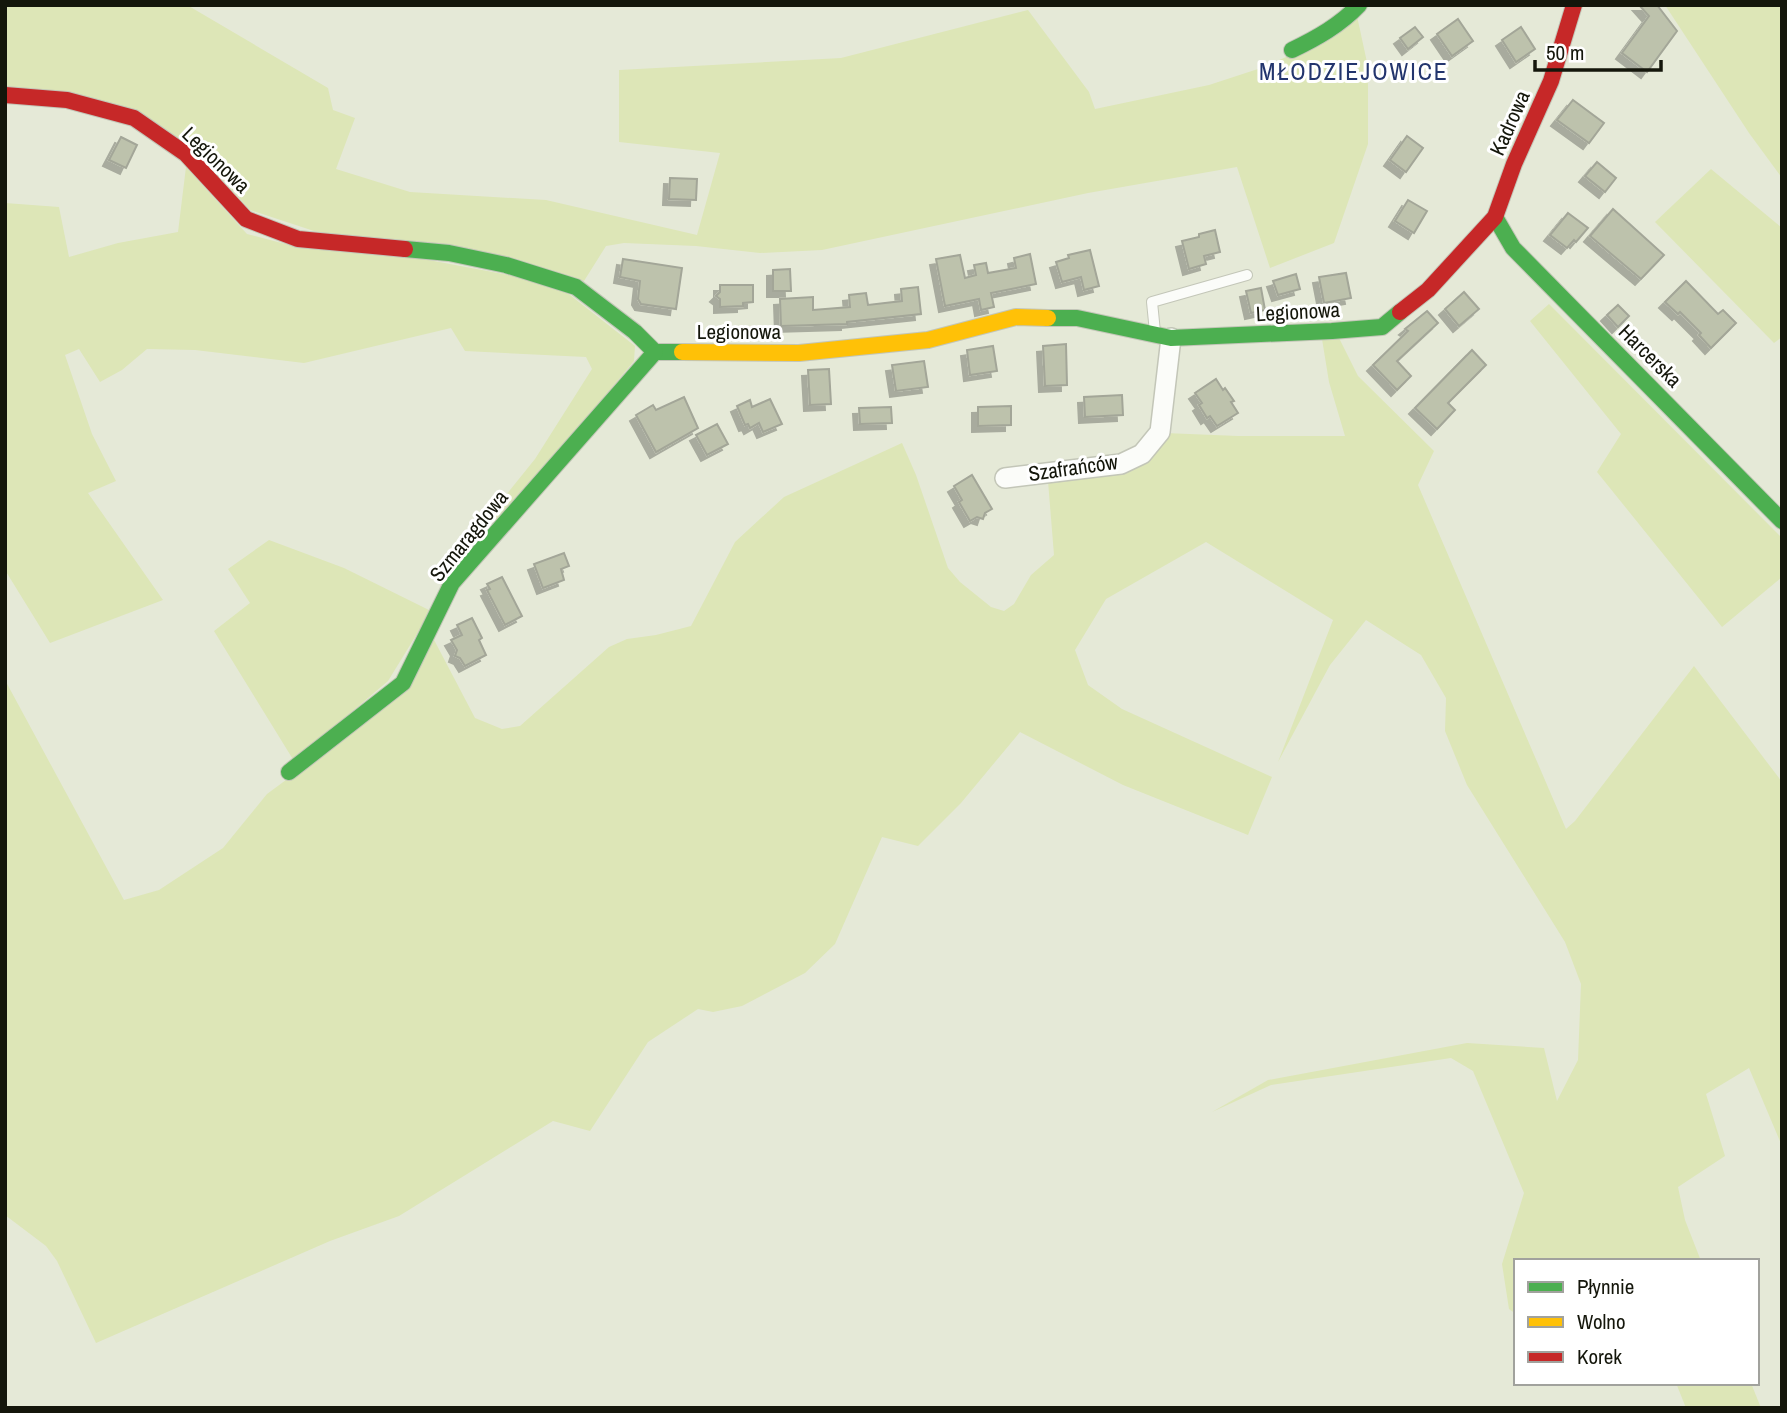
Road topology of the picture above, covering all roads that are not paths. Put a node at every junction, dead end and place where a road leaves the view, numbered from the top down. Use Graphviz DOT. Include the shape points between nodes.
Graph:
graph roads {
  1 [pos="1359,5"];
  2 [pos="1574,5"];
  3 [pos="1292,50"];
  4 [pos="5,95"];
  5 [pos="1495,217"];
  6 [pos="1247,275"];
  7 [pos="1163,336"];
  8 [pos="655,352"];
  9 [pos="1005,478"];
  10 [pos="1782,521"];
  11 [pos="289,772"];
  1 -- 3 [label="street" via="1332,29"];
  2 -- 5 [label="street, Kadrowa" via="1551,81"];
  4 -- 8 [label="street, Legionowa" via="68,100 134,118 186,154 246,219 298,239 449,253 576,287"];
  5 -- 7 [label="street, Legionowa" via="1428,290 1382,327"];
  5 -- 10 [label="street, Harcerska" via="1513,247"];
  6 -- 7 [label="lane" via="1152,302"];
  7 -- 8 [label="street, Legionowa" via="1077,318 1016,317 928,340 812,352"];
  7 -- 9 [label="street, Szafrańców" via="1160,432 1142,454 1121,464"];
  8 -- 11 [label="street, Szmaragdowa" via="452,583 402,683"];
}
